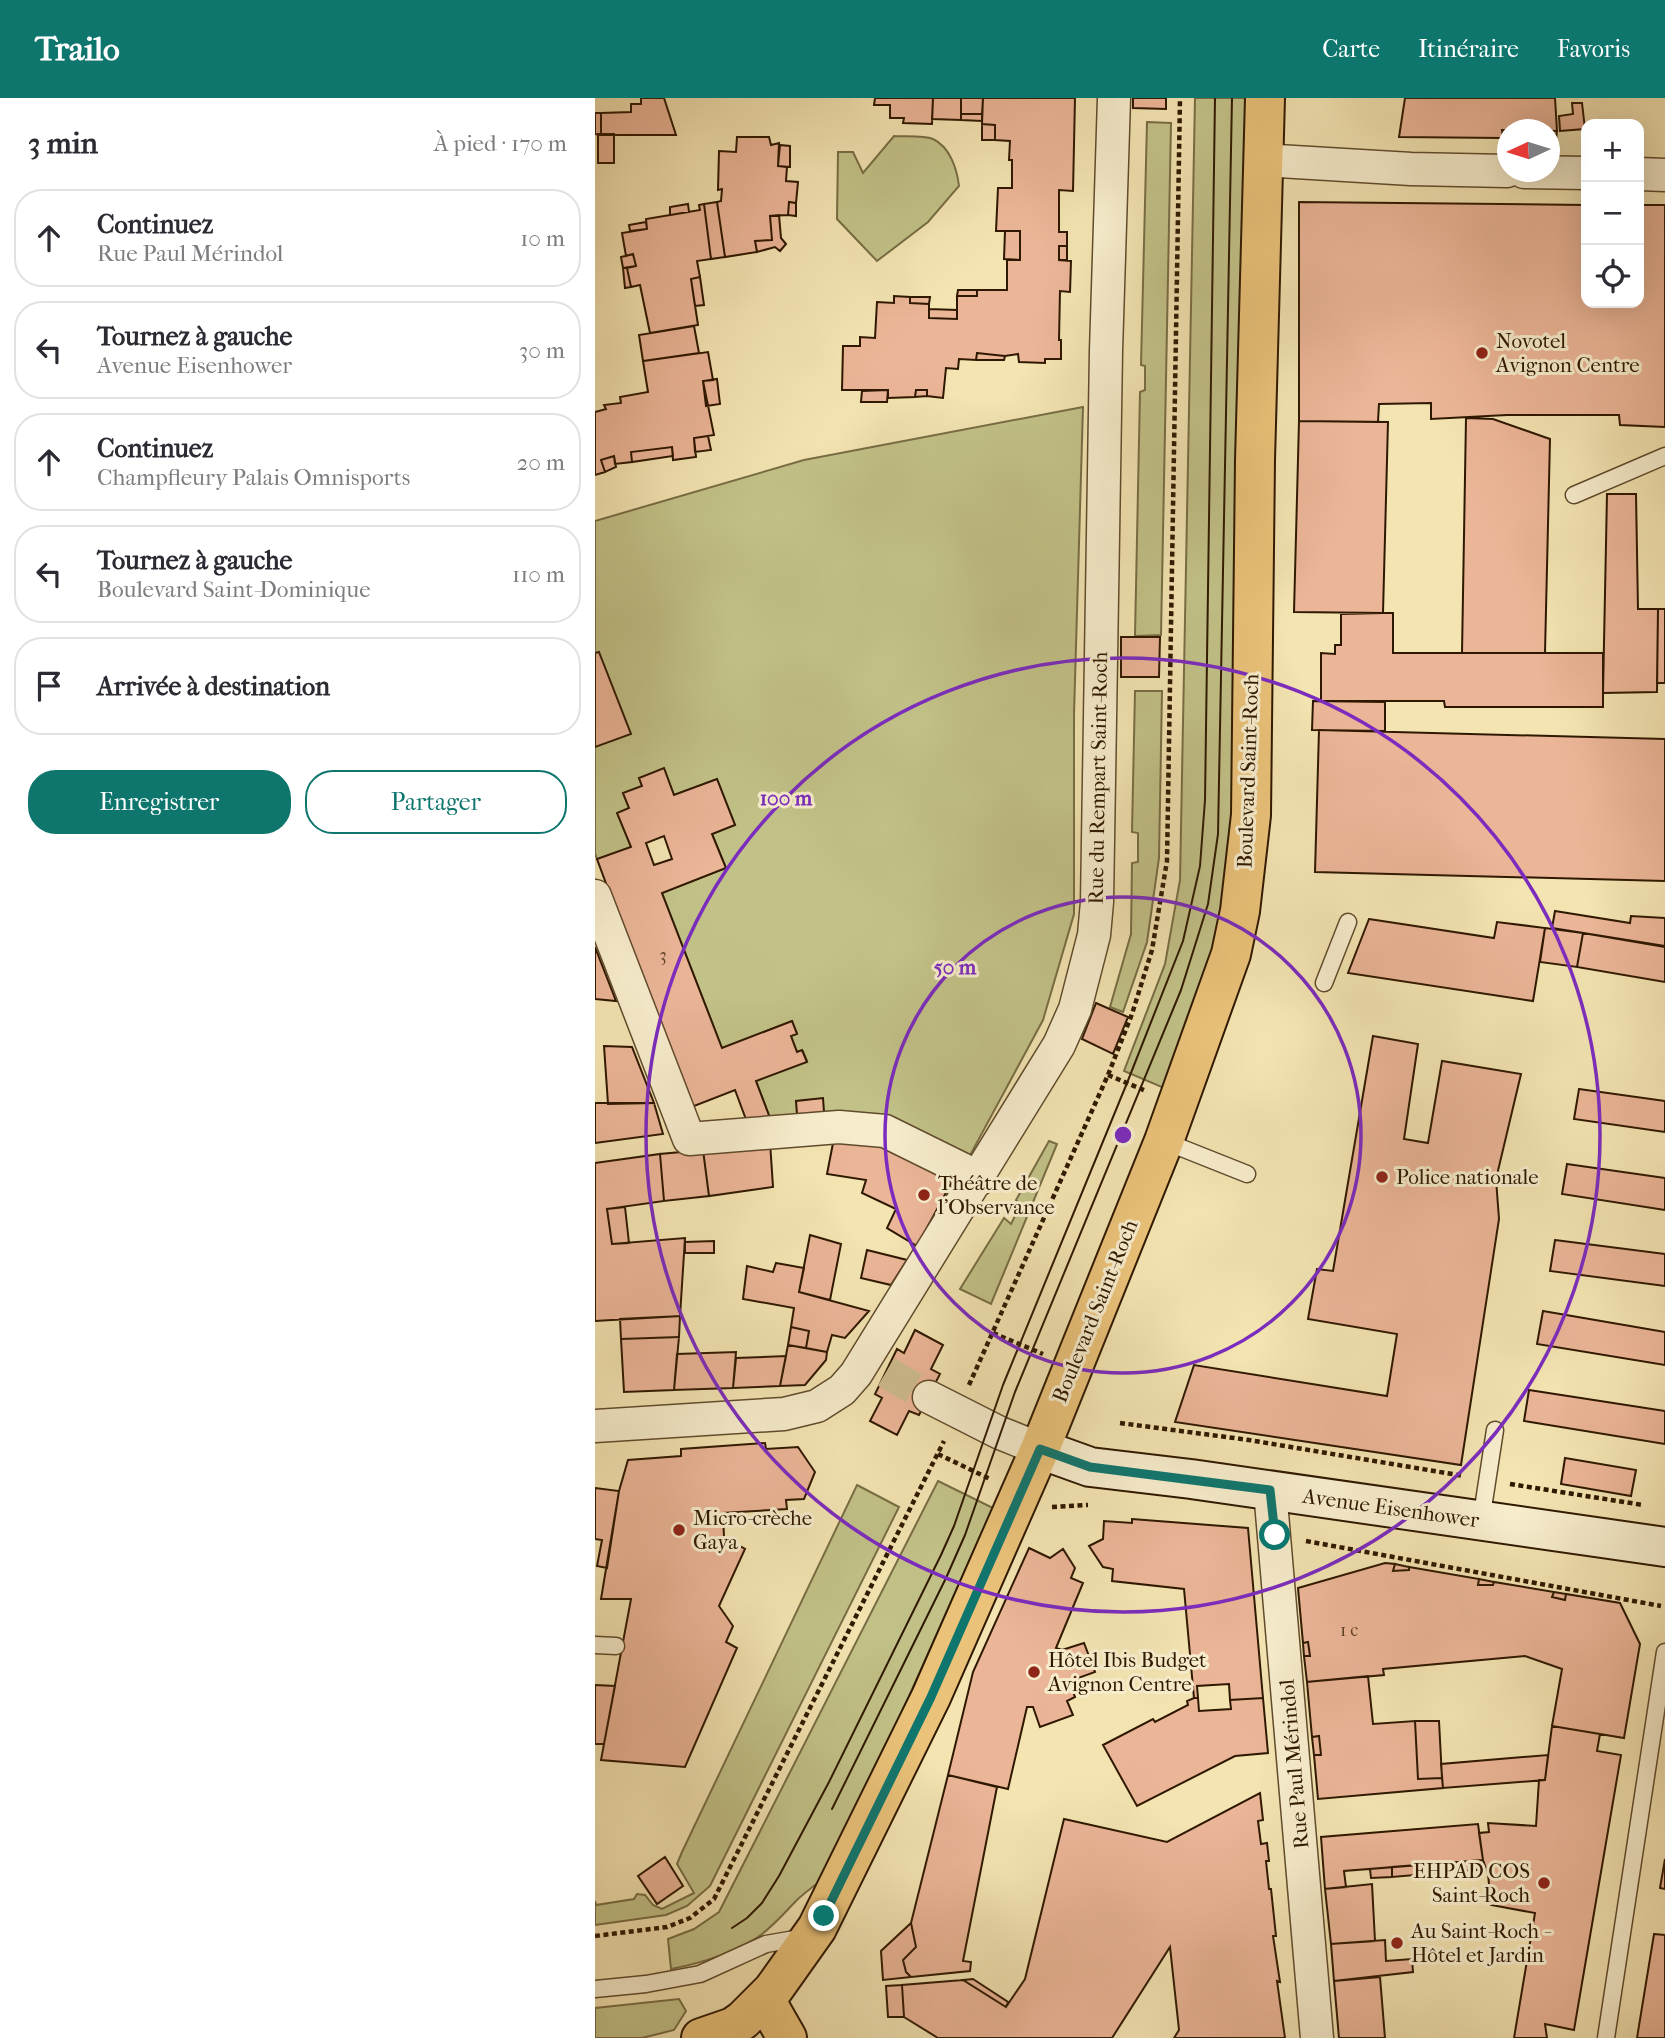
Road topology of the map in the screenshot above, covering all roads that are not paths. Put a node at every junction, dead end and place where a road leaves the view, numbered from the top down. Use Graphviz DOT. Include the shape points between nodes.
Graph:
graph roads {
  1 [pos="1114,98"];
  2 [pos="1265,98"];
  3 [pos="1262,160"];
  4 [pos="1497,169"];
  5 [pos="1560,173"];
  6 [pos="1581,173"];
  7 [pos="1644,174"];
  8 [pos="1665,175"];
  9 [pos="1665,456"];
  10 [pos="1574,495"];
  11 [pos="595,897"];
  12 [pos="1347,922"];
  13 [pos="1324,983"];
  14 [pos="1164,1141"];
  15 [pos="1247,1174"];
  16 [pos="978,1180"];
  17 [pos="929,1397"];
  18 [pos="595,1426"];
  19 [pos="1495,1430"];
  20 [pos="1040,1449"];
  21 [pos="1270,1490"];
  22 [pos="1481,1521"];
  23 [pos="1665,1548"];
  24 [pos="595,1645"];
  25 [pos="616,1646"];
  26 [pos="1665,1653"];
  27 [pos="817,1928"];
  28 [pos="595,1989"];
  29 [pos="768,2010"];
  30 [pos="701,2038"];
  31 [pos="743,2038"];
  32 [pos="781,2038"];
  33 [pos="787,2038"];
  34 [pos="1317,2038"];
  35 [pos="1606,2038"];
  1 -- 16 [label="street, Rue du Rempart Saint-Roch" via="1094,935 1075,1009 1059,1045"];
  2 -- 3 [label="main road, Boulevard Saint-Roch"];
  3 -- 4 [label="street" via="1460,163"];
  3 -- 14 [label="main road, Boulevard Saint-Roch" via="1251,814 1231,954"];
  5 -- 6 [label="street"];
  7 -- 8 [label="street"];
  9 -- 10 [label="lane"];
  11 -- 16 [label="street" via="689,1139 839,1127 885,1131"];
  12 -- 13 [label="lane"];
  14 -- 15 [label="lane"];
  14 -- 20 [label="main road, Boulevard Saint-Roch"];
  16 -- 18 [label="street, Rue du Rempart Saint-Roch" via="875,1366 842,1390 817,1406 784,1414"];
  17 -- 20 [label="street"];
  19 -- 22 [label="lane"];
  20 -- 21 [label="main road, Avenue Eisenhower" via="1116,1472"];
  20 -- 27 [label="main road, Boulevard Saint-Roch" via="931,1697"];
  21 -- 22 [label="main road, Avenue Eisenhower"];
  21 -- 34 [label="street, Rue Paul Mérindol"];
  22 -- 23 [label="main road, Avenue Eisenhower"];
  24 -- 25 [label="lane"];
  26 -- 35 [label="lane"];
  27 -- 28 [label="lane" via="795,1939 766,1944 700,1974"];
  27 -- 29 [label="main road, Boulevard Saint-Roch"];
  29 -- 30 [label="main road"];
  29 -- 31 [label="main road"];
  29 -- 32 [label="main road"];
  29 -- 33 [label="main road"];
}
